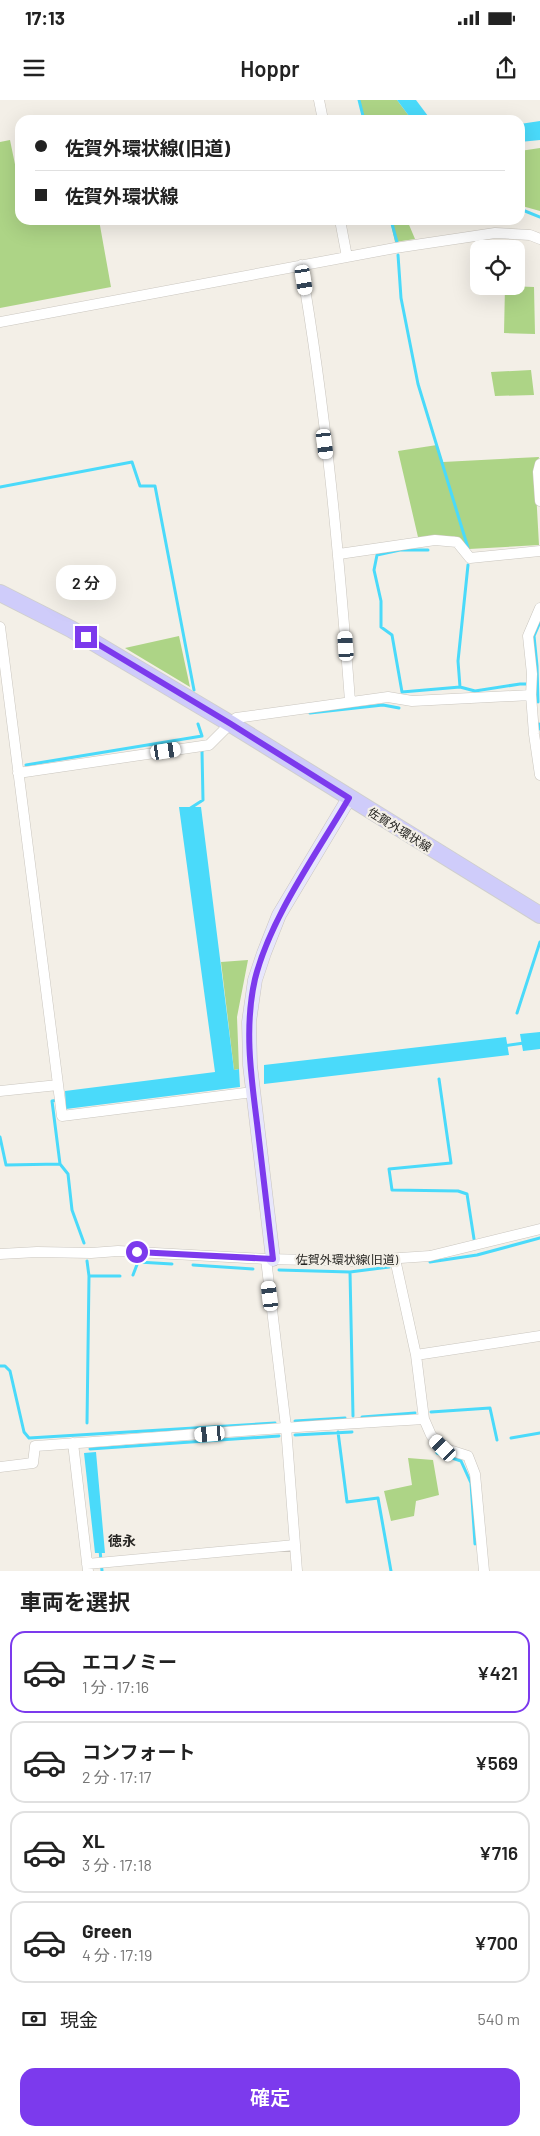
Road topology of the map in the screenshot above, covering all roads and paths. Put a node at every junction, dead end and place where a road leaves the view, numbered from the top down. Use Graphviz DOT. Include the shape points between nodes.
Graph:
graph roads {
  1 [pos="319,100"];
  2 [pos="322,115"];
  3 [pos="341,225"];
  4 [pos="540,239"];
  5 [pos="347,257"];
  6 [pos="301,265"];
  7 [pos="0,322"];
  8 [pos="540,464"];
  9 [pos="540,501"];
  10 [pos="540,551"];
  11 [pos="339,554"];
  12 [pos="0,593"];
  13 [pos="540,608"];
  14 [pos="0,627"];
  15 [pos="533,682"];
  16 [pos="350,700"];
  17 [pos="231,724"];
  18 [pos="18,773"];
  19 [pos="540,775"];
  20 [pos="349,798"];
  21 [pos="540,915"];
  22 [pos="0,1091"];
  23 [pos="253,1092"];
  24 [pos="59,1095"];
  25 [pos="540,1229"];
  26 [pos="0,1254"];
  27 [pos="270,1259"];
  28 [pos="395,1259"];
  29 [pos="540,1336"];
  30 [pos="416,1354"];
  31 [pos="424,1419"];
  32 [pos="286,1427"];
  33 [pos="73,1443"];
  34 [pos="0,1467"];
  35 [pos="295,1545"];
  36 [pos="94,1565"];
  37 [pos="297,1571"];
  38 [pos="484,1571"];
  1 -- 2 [label="street"];
  3 -- 5 [label="street"];
  4 -- 5 [label="street" via="495,233"];
  5 -- 6 [label="street"];
  6 -- 7 [label="street"];
  6 -- 11 [label="street"];
  8 -- 9 [label="street"];
  10 -- 11 [label="street" via="470,558 457,542 435,540"];
  11 -- 16 [label="street"];
  12 -- 17 [label="main road, 佐賀外環状線" via="71,628"];
  13 -- 15 [label="street" via="528,636"];
  14 -- 18 [label="street"];
  15 -- 16 [label="street" via="412,700 388,697"];
  15 -- 19 [label="street" via="534,734"];
  16 -- 17 [label="street" via="236,718"];
  17 -- 18 [label="street" via="209,745"];
  17 -- 20 [label="main road, 佐賀外環状線"];
  18 -- 24 [label="street"];
  20 -- 21 [label="main road, 佐賀外環状線"];
  20 -- 23 [label="street" via="279,915 264,952 255,980 250,1013"];
  22 -- 24 [label="street"];
  23 -- 24 [label="street" via="62,1116"];
  23 -- 27 [label="street"];
  25 -- 28 [label="street, 佐賀外環状線(旧道)" via="430,1256"];
  26 -- 27 [label="street, 佐賀外環状線(旧道)" via="118,1250"];
  27 -- 28 [label="street, 佐賀外環状線(旧道)"];
  27 -- 32 [label="street"];
  28 -- 30 [label="street"];
  29 -- 30 [label="street"];
  30 -- 31 [label="street"];
  31 -- 32 [label="street"];
  31 -- 38 [label="street" via="431,1435 443,1448 468,1456 475,1474"];
  32 -- 33 [label="street"];
  32 -- 35 [label="street"];
  33 -- 34 [label="street" via="35,1446 33,1463"];
  33 -- 36 [label="street"];
  35 -- 36 [label="street"];
  35 -- 37 [label="street"];
}
